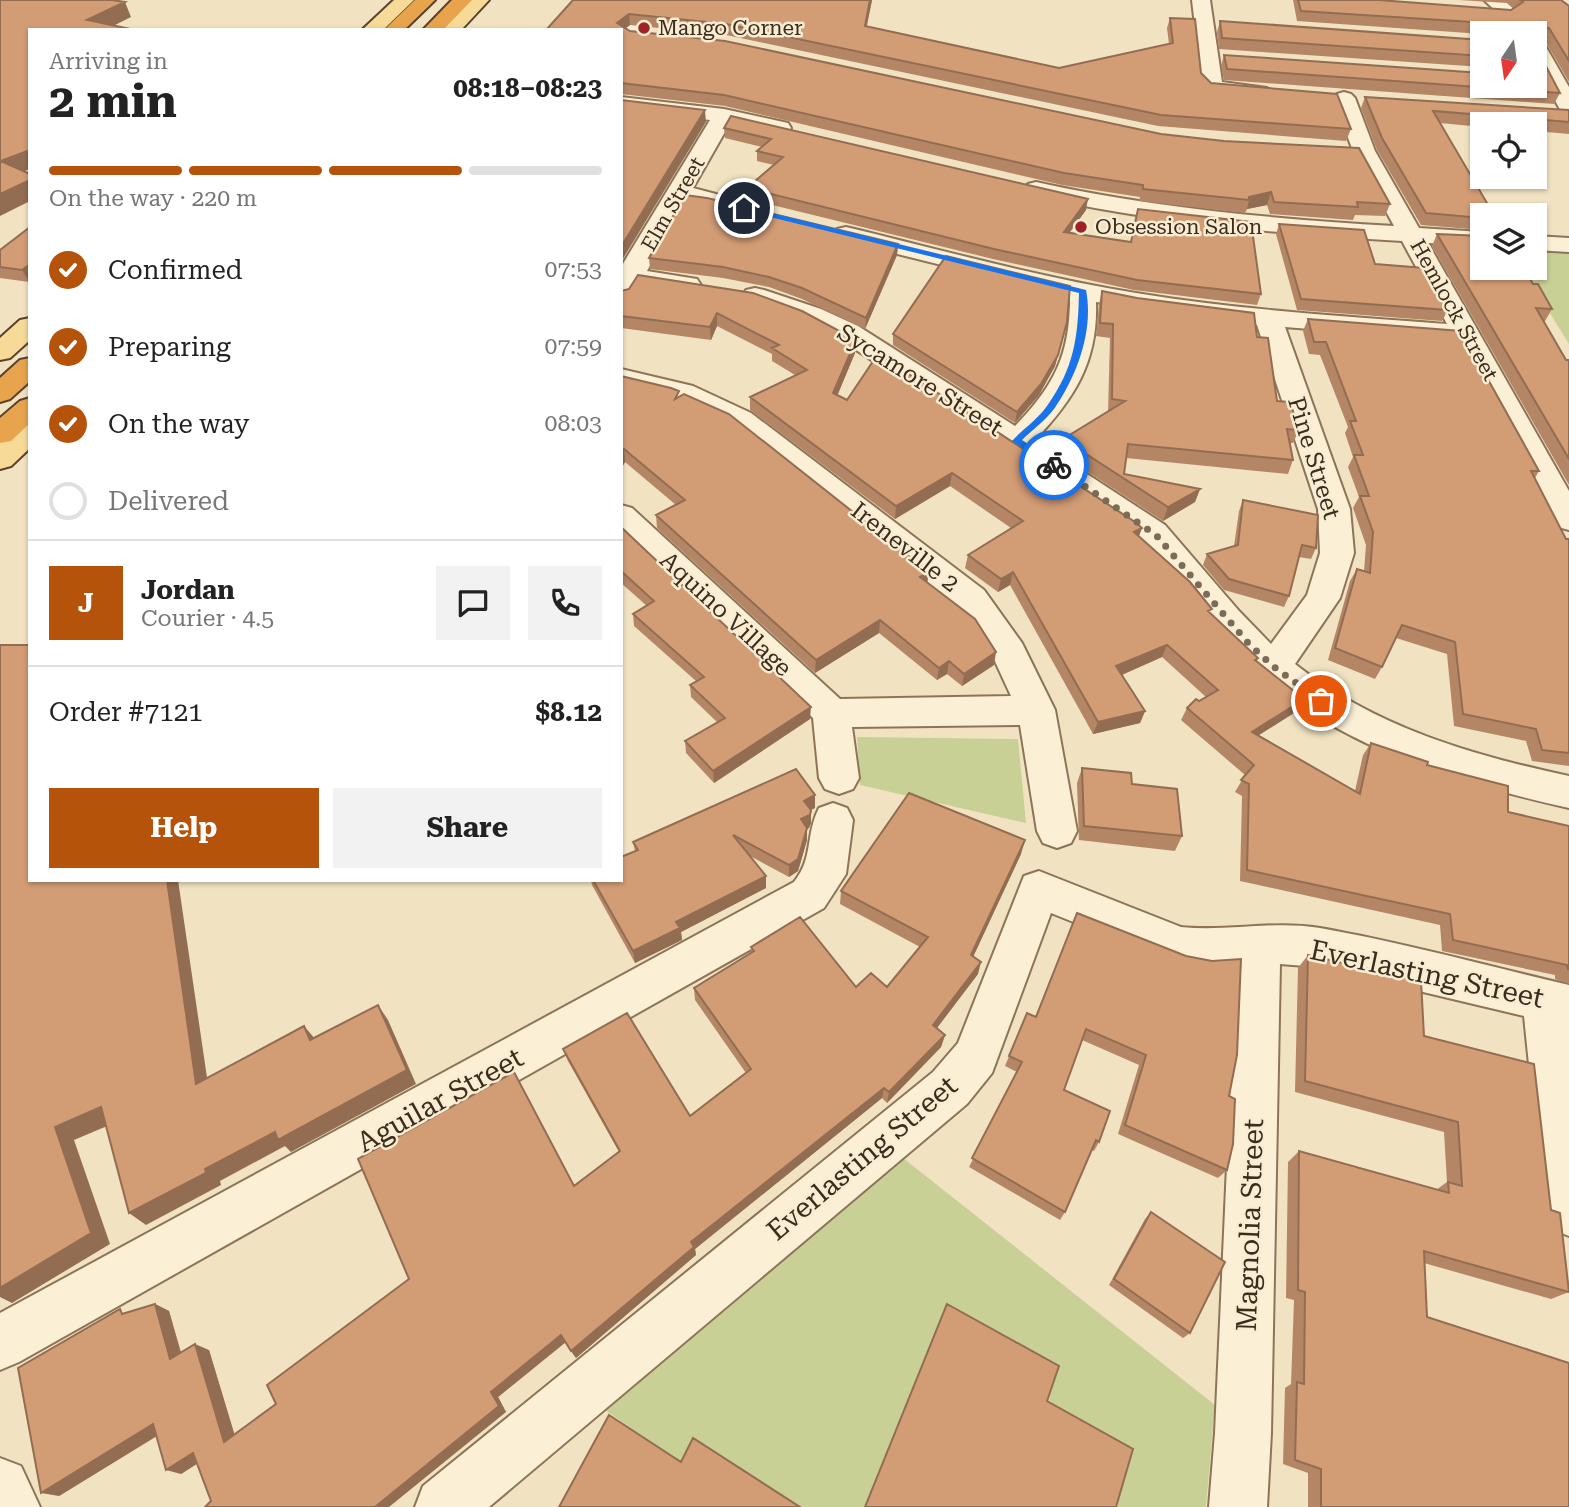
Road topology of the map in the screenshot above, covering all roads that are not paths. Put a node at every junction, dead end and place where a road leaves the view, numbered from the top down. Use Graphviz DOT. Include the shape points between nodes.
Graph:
graph roads {
  1 [pos="405,0"];
  2 [pos="426,0"];
  3 [pos="434,0"];
  4 [pos="452,0"];
  5 [pos="463,0"];
  6 [pos="480,0"];
  7 [pos="1201,0"];
  8 [pos="654,3"];
  9 [pos="1493,7"];
  10 [pos="1513,21"];
  11 [pos="372,28"];
  12 [pos="395,28"];
  13 [pos="403,28"];
  14 [pos="422,28"];
  15 [pos="434,28"];
  16 [pos="452,28"];
  17 [pos="656,35"];
  18 [pos="626,39"];
  19 [pos="1208,56"];
  20 [pos="1230,57"];
  21 [pos="1547,85"];
  22 [pos="1286,94"];
  23 [pos="1345,98"];
  24 [pos="623,103"];
  25 [pos="1564,111"];
  26 [pos="724,115"];
  27 [pos="807,135"];
  28 [pos="1011,183"];
  29 [pos="681,192"];
  30 [pos="771,215"];
  31 [pos="823,228"];
  32 [pos="1412,234"];
  33 [pos="1470,238"];
  34 [pos="1547,244"];
  35 [pos="1569,245"];
  36 [pos="625,282"];
  37 [pos="1083,292"];
  38 [pos="1268,318"];
  39 [pos="28,328"];
  40 [pos="1468,334"];
  41 [pos="9,349"];
  42 [pos="28,368"];
  43 [pos="0,378"];
  44 [pos="623,378"];
  45 [pos="28,391"];
  46 [pos="0,393"];
  47 [pos="28,409"];
  48 [pos="0,416"];
  49 [pos="28,432"];
  50 [pos="0,435"];
  51 [pos="1017,441"];
  52 [pos="0,459"];
  53 [pos="623,516"];
  54 [pos="1569,519"];
  55 [pos="1274,667"];
  56 [pos="1036,710"];
  57 [pos="831,713"];
  58 [pos="1569,792"];
  59 [pos="1057,831"];
  60 [pos="1259,943"];
  61 [pos="1557,1003"];
  62 [pos="1569,1211"];
  63 [pos="0,1343"];
  64 [pos="0,1487"];
  65 [pos="11,1507"];
  66 [pos="444,1507"];
  67 [pos="1238,1507"];
  1 -- 11 [label="main road"];
  2 -- 12 [label="highway"];
  3 -- 13 [label="highway"];
  4 -- 14 [label="highway"];
  5 -- 15 [label="highway"];
  6 -- 16 [label="main road"];
  7 -- 19 [label="street" via="1214,24"];
  8 -- 18 [label="street"];
  9 -- 10 [label="street"];
  17 -- 18 [label="street"];
  19 -- 20 [label="street"];
  19 -- 22 [label="street" via="1213,87"];
  21 -- 25 [label="street"];
  23 -- 32 [label="street, Hemlock Street" via="1353,150"];
  24 -- 26 [label="street"];
  26 -- 27 [label="street"];
  26 -- 29 [label="street, Elm Street"];
  28 -- 32 [label="street" via="1124,208 1198,218"];
  29 -- 30 [label="street"];
  29 -- 36 [label="street, Elm Street"];
  31 -- 37 [label="street"];
  32 -- 33 [label="street"];
  32 -- 40 [label="street, Hemlock Street"];
  34 -- 35 [label="street"];
  36 -- 51 [label="street, Sycamore Street" via="759,296 812,315 848,332"];
  37 -- 38 [label="street"];
  37 -- 51 [label="street" via="1082,337 1069,376 1049,409"];
  38 -- 40 [label="street"];
  38 -- 55 [label="street, Pine Street" via="1334,509 1337,553 1324,598"];
  39 -- 41 [label="main road"];
  40 -- 54 [label="street, Hemlock Street"];
  41 -- 43 [label="highway"];
  42 -- 46 [label="highway"];
  44 -- 56 [label="street, Ireneville 2" via="709,400 741,419 972,599 1009,652"];
  45 -- 48 [label="highway"];
  47 -- 50 [label="highway"];
  49 -- 52 [label="main road"];
  51 -- 55 [label="street, Sycamore Street" via="1156,535"];
  53 -- 57 [label="street, Aquino Village"];
  55 -- 58 [label="street, Sycamore Street" via="1336,712 1385,737 1497,777"];
  56 -- 57 [label="street"];
  56 -- 59 [label="street, Ireneville 2"];
  57 -- 63 [label="street, Aguilar Street" via="836,799 825,874 809,895"];
  60 -- 61 [label="street, Everlasting Street" via="1343,952"];
  60 -- 66 [label="street, Everlasting Street" via="1205,949 1180,946 1039,889 976,1056 950,1088"];
  60 -- 67 [label="street, Magnolia Street"];
  61 -- 62 [label="street"];
  64 -- 65 [label="street"];
}
